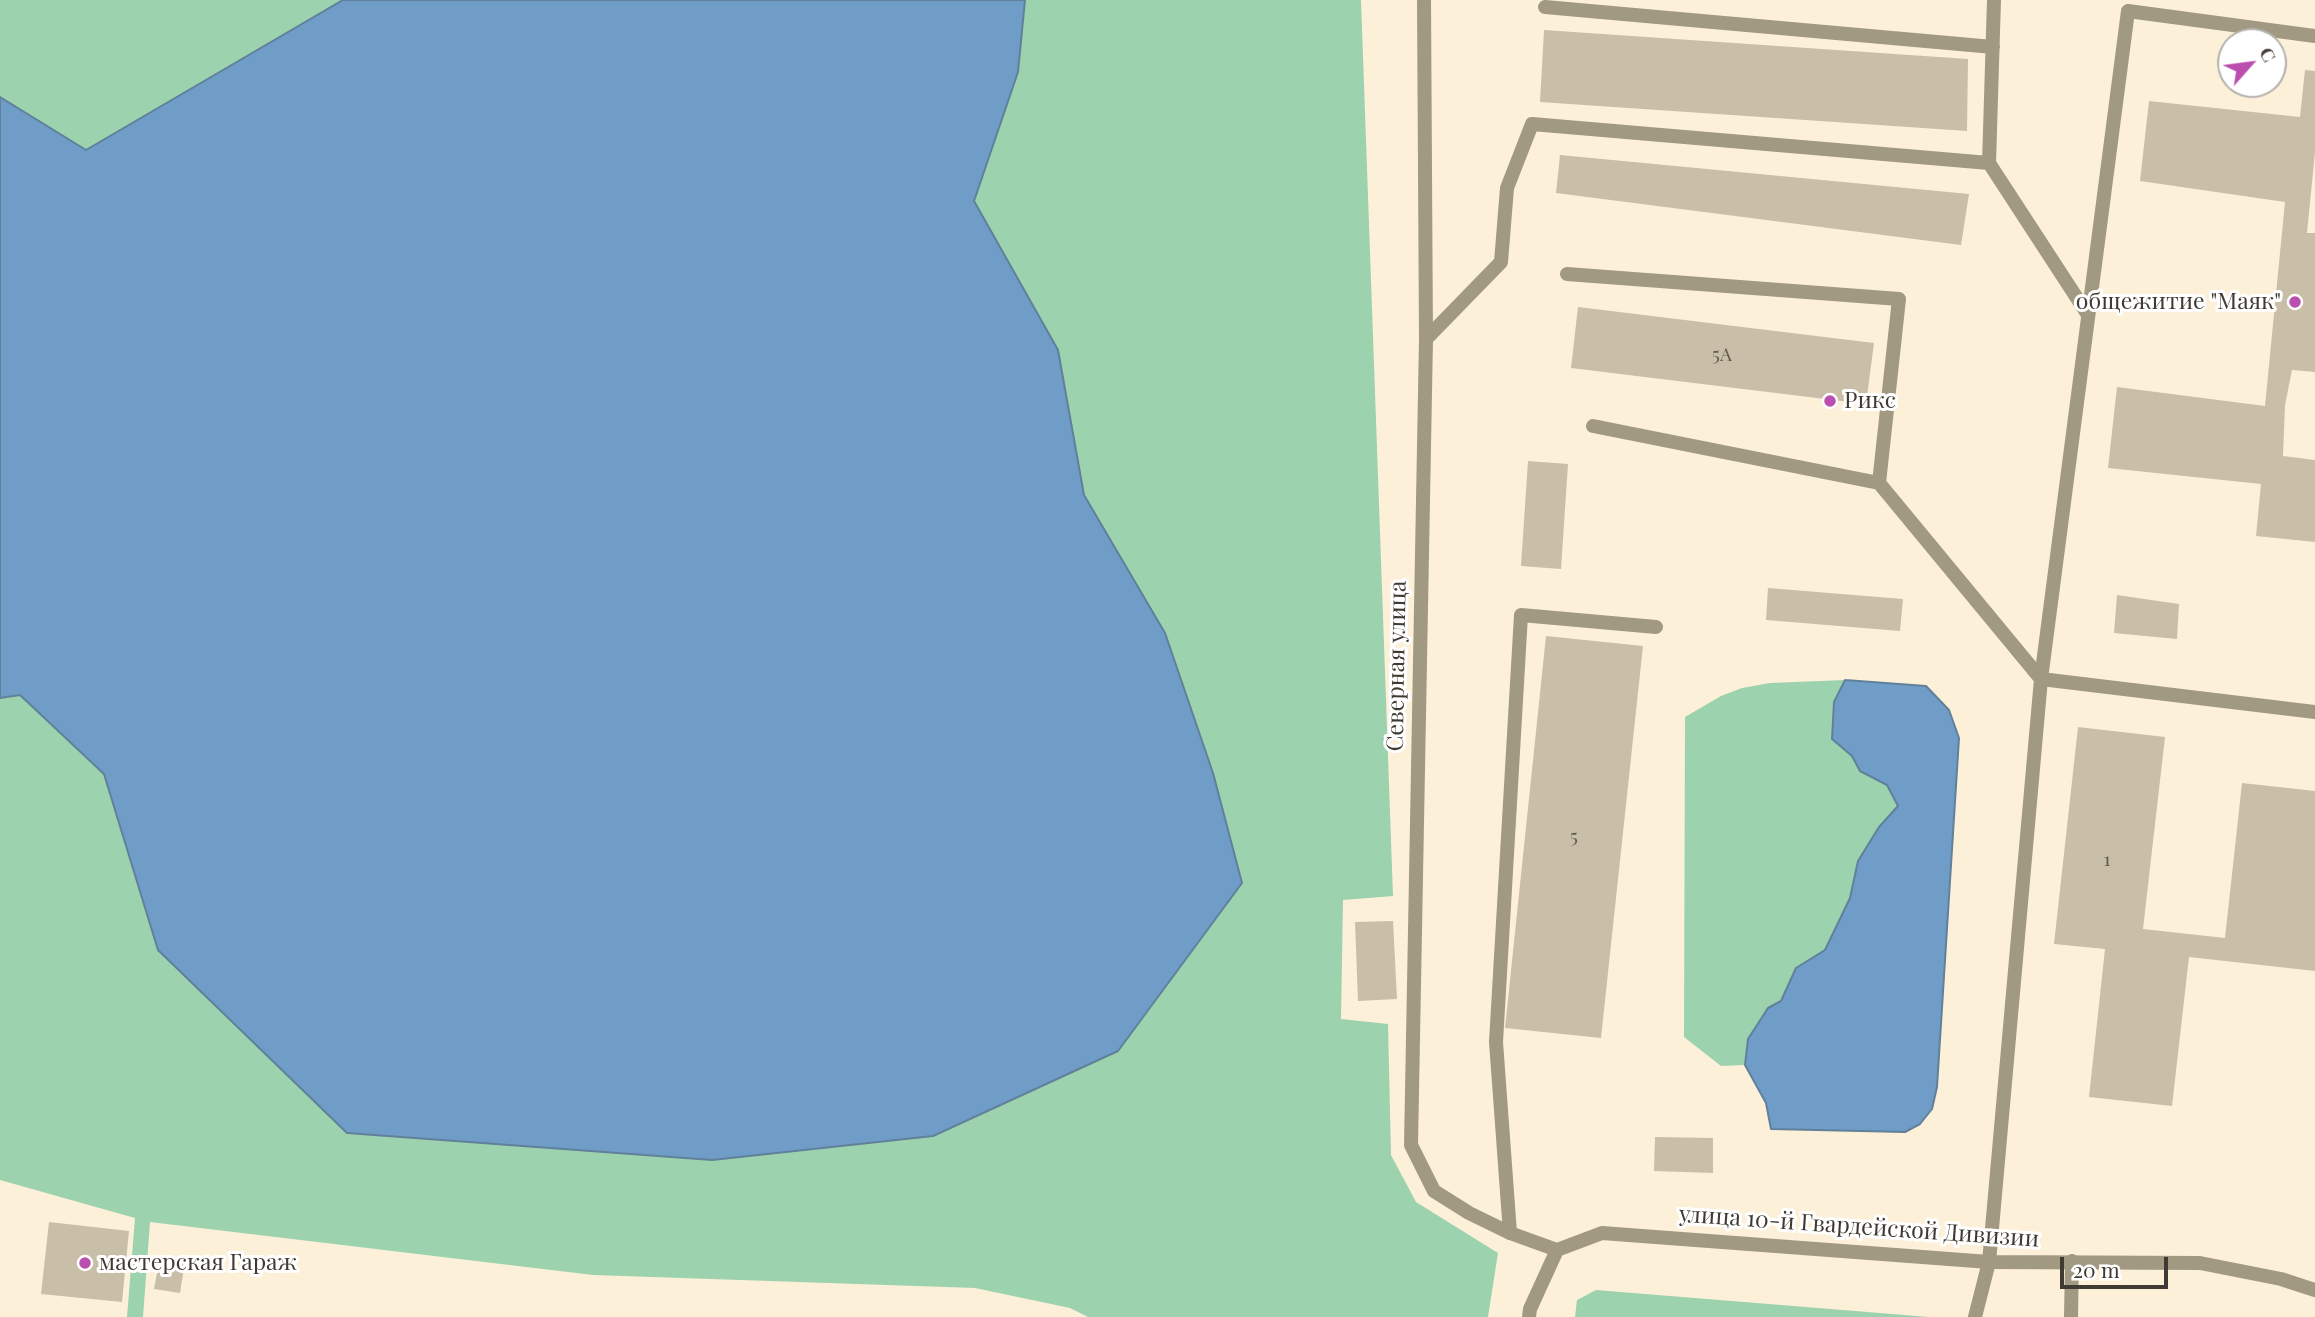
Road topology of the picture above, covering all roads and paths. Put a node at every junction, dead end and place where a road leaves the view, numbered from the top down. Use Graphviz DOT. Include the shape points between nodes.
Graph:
graph roads {
  1 [pos="1424,0"];
  2 [pos="1994,0"];
  3 [pos="1583,5"];
  4 [pos="1545,7"];
  5 [pos="2315,36"];
  6 [pos="1993,47"];
  7 [pos="1989,163"];
  8 [pos="1567,274"];
  9 [pos="2088,315"];
  10 [pos="1426,339"];
  11 [pos="1593,426"];
  12 [pos="1879,483"];
  13 [pos="1656,627"];
  14 [pos="2040,678"];
  15 [pos="2315,712"];
  16 [pos="1510,1233"];
  17 [pos="1557,1250"];
  18 [pos="2072,1261"];
  19 [pos="1989,1262"];
  20 [pos="2315,1290"];
  21 [pos="1529,1317"];
  22 [pos="1975,1317"];
  23 [pos="2071,1317"];
  1 -- 10 [label="street, Северная улица"];
  2 -- 6 [label="street"];
  3 -- 4 [label="street"];
  3 -- 6 [label="street"];
  5 -- 9 [label="street" via="2128,11"];
  6 -- 7 [label="street"];
  7 -- 9 [label="street"];
  7 -- 10 [label="street" via="1532,124 1507,188 1501,262"];
  8 -- 12 [label="street" via="1899,299"];
  9 -- 14 [label="street"];
  10 -- 16 [label="street, Северная улица" via="1412,1145 1434,1191"];
  11 -- 12 [label="street"];
  12 -- 14 [label="street"];
  13 -- 16 [label="street" via="1521,615 1496,1042"];
  14 -- 15 [label="street"];
  14 -- 19 [label="street"];
  16 -- 17 [label="street, Северная улица"];
  17 -- 19 [label="street, улица 10-й Гвардейской Дивизии" via="1602,1233"];
  17 -- 21 [label="street"];
  18 -- 19 [label="street, улица 10-й Гвардейской Дивизии"];
  18 -- 20 [label="street, улица 10-й Гвардейской Дивизии" via="2200,1264"];
  18 -- 23 [label="street"];
  19 -- 22 [label="street"];
}
